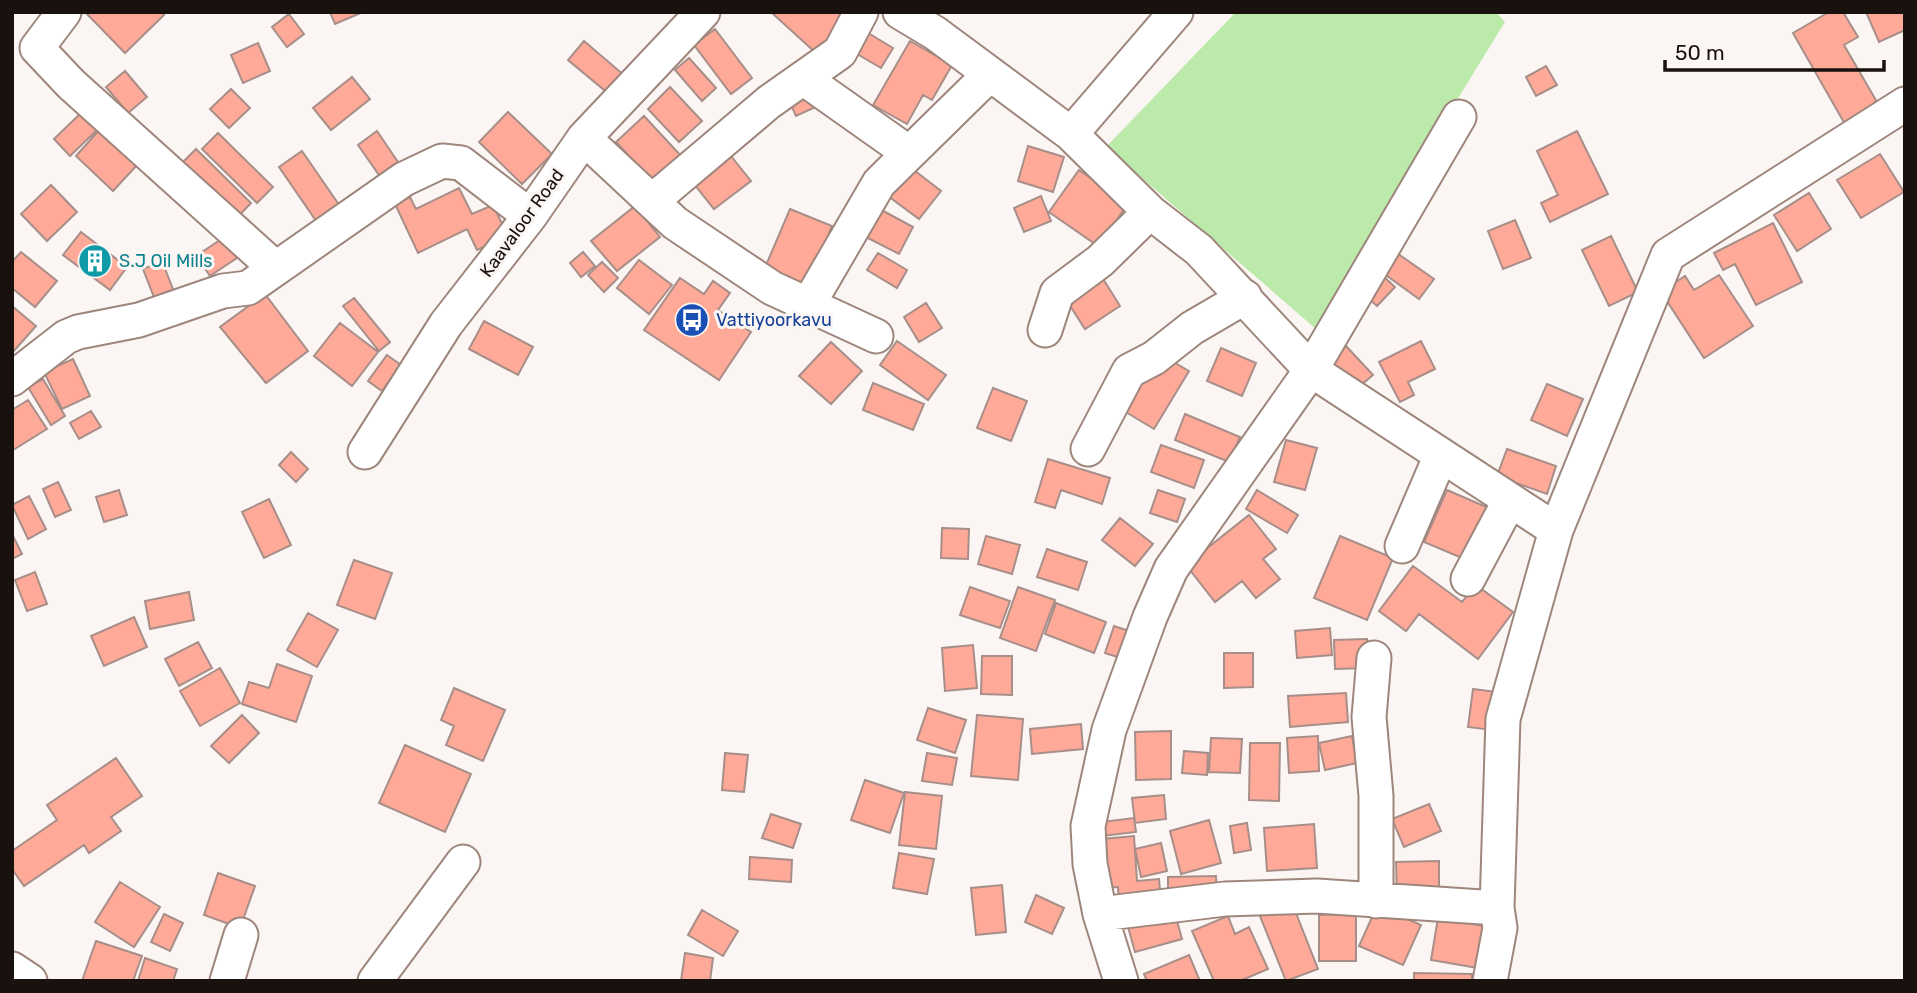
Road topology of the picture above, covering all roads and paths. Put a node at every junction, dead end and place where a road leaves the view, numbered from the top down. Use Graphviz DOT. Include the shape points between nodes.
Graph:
graph roads {
  1 [pos="64,12"];
  2 [pos="703,12"];
  3 [pos="862,12"];
  4 [pos="900,12"];
  5 [pos="1176,12"];
  6 [pos="990,74"];
  7 [pos="803,78"];
  8 [pos="1905,104"];
  9 [pos="1459,117"];
  10 [pos="1071,134"];
  11 [pos="584,138"];
  12 [pos="909,153"];
  13 [pos="652,201"];
  14 [pos="1150,212"];
  15 [pos="530,216"];
  16 [pos="274,267"];
  17 [pos="1245,297"];
  18 [pos="808,305"];
  19 [pos="1045,331"];
  20 [pos="876,336"];
  21 [pos="1311,370"];
  22 [pos="12,379"];
  23 [pos="1088,449"];
  24 [pos="365,452"];
  25 [pos="1441,455"];
  26 [pos="1510,500"];
  27 [pos="1556,530"];
  28 [pos="1402,546"];
  29 [pos="1468,579"];
  30 [pos="1374,658"];
  31 [pos="463,862"];
  32 [pos="1376,901"];
  33 [pos="1497,908"];
  34 [pos="1100,914"];
  35 [pos="241,935"];
  36 [pos="12,969"];
  37 [pos="30,981"];
  38 [pos="227,981"];
  39 [pos="375,981"];
  40 [pos="1121,981"];
  41 [pos="1490,981"];
  1 -- 16 [label="street" via="37,48"];
  2 -- 11 [label="street, Kaavaloor Road"];
  3 -- 7 [label="street" via="840,52"];
  4 -- 6 [label="street"];
  5 -- 10 [label="street"];
  6 -- 10 [label="street"];
  6 -- 12 [label="street"];
  7 -- 12 [label="street"];
  7 -- 13 [label="street"];
  8 -- 27 [label="street" via="1668,256"];
  9 -- 21 [label="street"];
  10 -- 14 [label="street"];
  11 -- 13 [label="street"];
  11 -- 15 [label="street, Kaavaloor Road"];
  12 -- 18 [label="street" via="879,183"];
  13 -- 18 [label="street" via="675,223 772,288"];
  14 -- 17 [label="street" via="1199,250"];
  14 -- 19 [label="street" via="1100,261 1057,293"];
  15 -- 16 [label="street" via="461,163 442,161 404,179"];
  15 -- 24 [label="street, Kaavaloor Road" via="446,324"];
  16 -- 22 [label="street" via="248,288 223,291 160,315 66,337"];
  17 -- 21 [label="street"];
  17 -- 23 [label="street" via="1129,372"];
  18 -- 20 [label="street"];
  21 -- 25 [label="street"];
  21 -- 34 [label="street" via="1171,569 1150,617 1109,730 1088,826"];
  25 -- 26 [label="street"];
  25 -- 28 [label="street"];
  26 -- 27 [label="street"];
  26 -- 29 [label="street"];
  27 -- 33 [label="street" via="1503,719"];
  30 -- 32 [label="street" via="1369,717 1376,796"];
  31 -- 39 [label="street"];
  32 -- 33 [label="street"];
  32 -- 34 [label="street" via="1317,896 1225,900"];
  33 -- 41 [label="street" via="1500,928"];
  34 -- 40 [label="street"];
  35 -- 38 [label="street"];
  36 -- 37 [label="street"];
}
